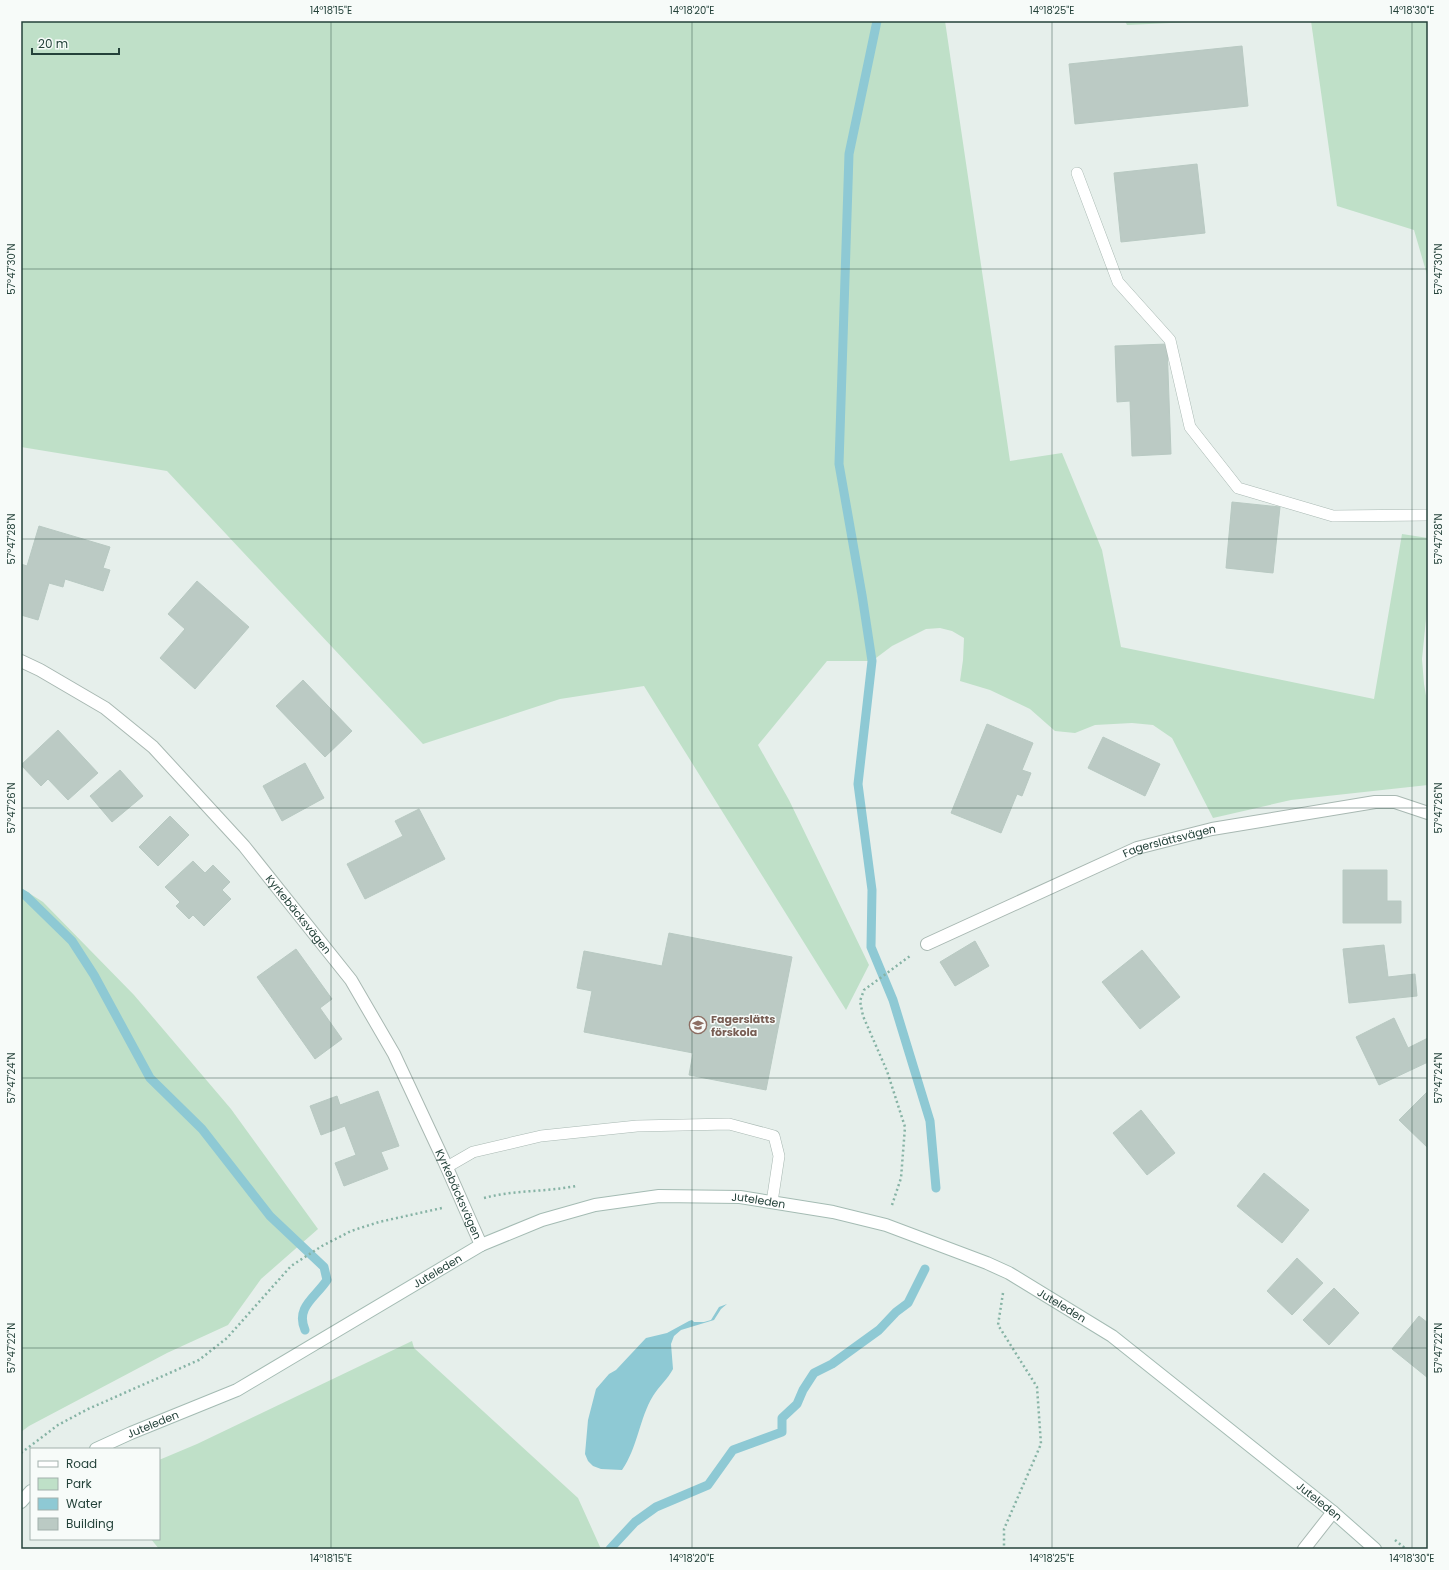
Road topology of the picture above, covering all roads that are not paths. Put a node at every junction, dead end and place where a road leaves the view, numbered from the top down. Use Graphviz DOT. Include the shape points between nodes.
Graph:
graph roads {
  1 [pos="1077,174"];
  2 [pos="1428,515"];
  3 [pos="21,662"];
  4 [pos="1428,813"];
  5 [pos="927,944"];
  6 [pos="447,1168"];
  7 [pos="772,1202"];
  8 [pos="481,1245"];
  9 [pos="98,1448"];
  10 [pos="30,1492"];
  11 [pos="21,1502"];
  12 [pos="1333,1512"];
  13 [pos="1304,1549"];
  14 [pos="1375,1549"];
  1 -- 2 [label="lane" via="1118,282 1170,340 1190,427 1238,488 1333,516"];
  3 -- 6 [label="street, Kyrkebäcksvägen" via="40,670 105,708 153,747 244,846 351,980 394,1054"];
  4 -- 5 [label="street, Fagerslättsvägen" via="1395,802 1375,802 1212,828 1169,839 1137,848"];
  6 -- 7 [label="lane" via="473,1152 541,1136 637,1126 729,1124 774,1136 779,1156"];
  6 -- 8 [label="street, Kyrkebäcksvägen"];
  7 -- 8 [label="street, Juteleden" via="740,1197 652,1197 595,1205 542,1220"];
  7 -- 12 [label="street, Juteleden" via="833,1212 886,1225 1009,1273 1112,1336"];
  8 -- 9 [label="street, Juteleden" via="236,1390"];
  10 -- 11 [label="street"];
  12 -- 13 [label="street"];
  12 -- 14 [label="street, Juteleden"];
}
